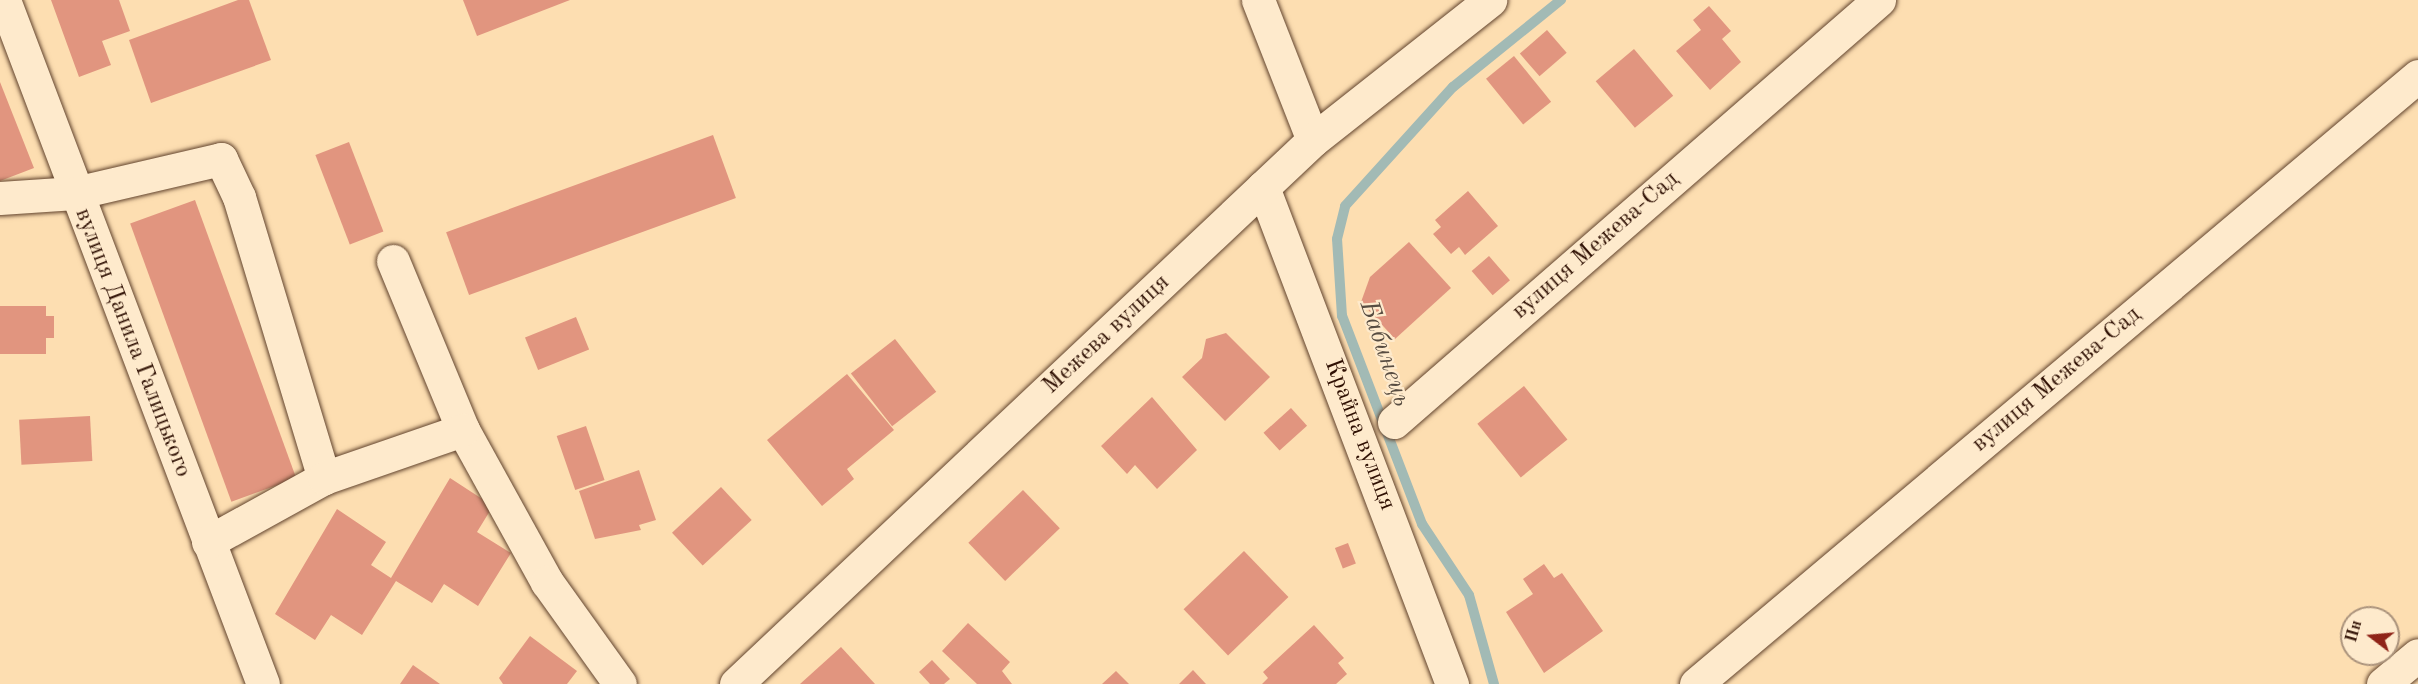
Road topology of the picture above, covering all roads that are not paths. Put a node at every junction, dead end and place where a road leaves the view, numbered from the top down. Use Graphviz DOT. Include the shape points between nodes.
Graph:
graph roads {
  1 [pos="4,0"];
  2 [pos="1258,0"];
  3 [pos="1490,0"];
  4 [pos="1879,0"];
  5 [pos="2418,76"];
  6 [pos="1313,140"];
  7 [pos="1263,187"];
  8 [pos="75,193"];
  9 [pos="0,198"];
  10 [pos="393,261"];
  11 [pos="1394,422"];
  12 [pos="463,430"];
  13 [pos="324,478"];
  14 [pos="208,542"];
  15 [pos="2418,655"];
  16 [pos="262,684"];
  17 [pos="620,684"];
  18 [pos="736,684"];
  19 [pos="1452,684"];
  20 [pos="1696,684"];
  21 [pos="2383,684"];
  1 -- 8 [label="street, вулиця Данила Галицького"];
  2 -- 6 [label="street"];
  3 -- 6 [label="street, Межева вулиця"];
  4 -- 11 [label="street, вулиця Межева-Сад"];
  5 -- 20 [label="street, вулиця Межева-Сад"];
  6 -- 7 [label="street, Межева вулиця"];
  7 -- 18 [label="street, Межева вулиця"];
  7 -- 19 [label="street, Крайна вулиця"];
  8 -- 9 [label="street"];
  8 -- 13 [label="street" via="221,159 239,197"];
  8 -- 14 [label="street, вулиця Данила Галицького"];
  10 -- 12 [label="street"];
  12 -- 13 [label="street"];
  12 -- 17 [label="street" via="548,582"];
  13 -- 14 [label="street"];
  14 -- 16 [label="street, вулиця Данила Галицького"];
  15 -- 21 [label="street"];
}
